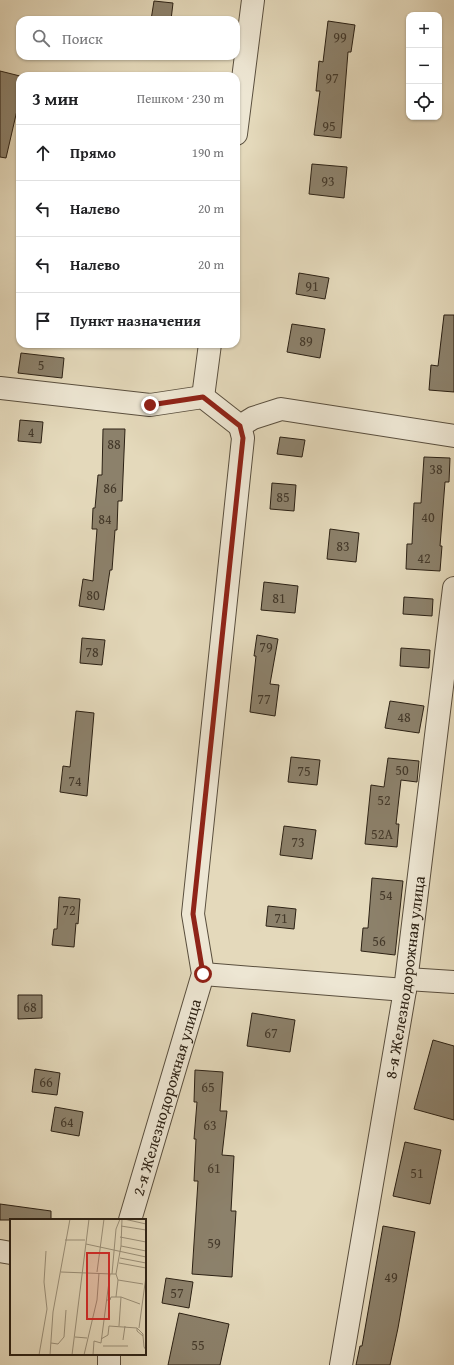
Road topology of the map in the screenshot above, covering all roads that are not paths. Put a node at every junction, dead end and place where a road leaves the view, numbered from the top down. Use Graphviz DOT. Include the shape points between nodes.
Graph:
graph roads {
  1 [pos="253,0"];
  2 [pos="240,102"];
  3 [pos="209,348"];
  4 [pos="0,388"];
  5 [pos="203,397"];
  6 [pos="240,426"];
  7 [pos="454,436"];
  8 [pos="454,588"];
  9 [pos="203,974"];
  10 [pos="454,982"];
  11 [pos="406,984"];
  12 [pos="130,1219"];
  13 [pos="0,1251"];
  14 [pos="10,1253"];
  15 [pos="342,1365"];
  1 -- 2 [label="street"];
  3 -- 5 [label="street"];
  4 -- 5 [label="street" via="150,405"];
  5 -- 6 [label="street"];
  6 -- 7 [label="street" via="253,418 281,409"];
  6 -- 9 [label="street, 2-я Железнодорожная улица" via="243,438 193,914"];
  8 -- 11 [label="street, 8-я Железнодорожная улица"];
  9 -- 11 [label="street"];
  9 -- 12 [label="street, 2-я Железнодорожная улица"];
  10 -- 11 [label="street"];
  11 -- 15 [label="street, 8-я Железнодорожная улица"];
  13 -- 14 [label="street"];
}
